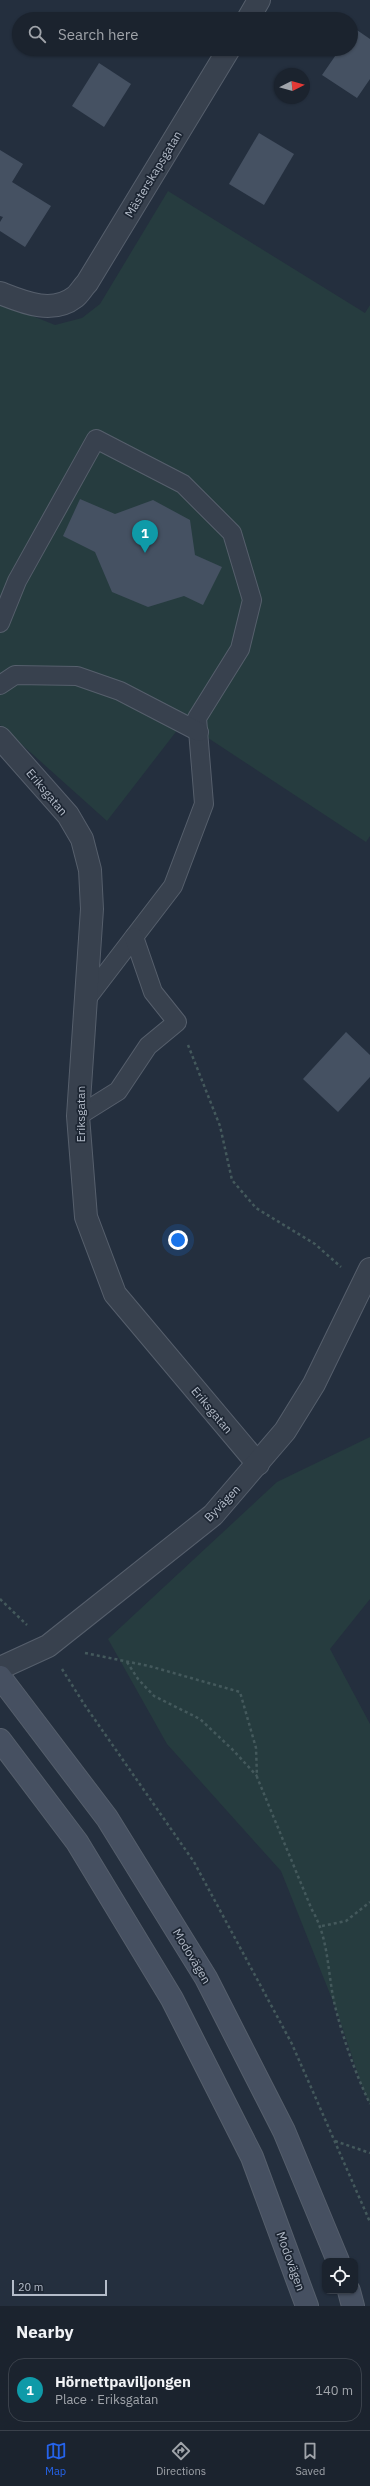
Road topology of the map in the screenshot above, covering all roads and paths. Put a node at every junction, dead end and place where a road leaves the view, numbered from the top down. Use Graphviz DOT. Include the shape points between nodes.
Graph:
graph roads {
  1 [pos="259,0"];
  2 [pos="252,12"];
  3 [pos="225,56"];
  4 [pos="0,293"];
  5 [pos="0,623"];
  6 [pos="0,685"];
  7 [pos="199,732"];
  8 [pos="0,738"];
  9 [pos="134,937"];
  10 [pos="85,1000"];
  11 [pos="177,1022"];
  12 [pos="78,1116"];
  13 [pos="366,1278"];
  14 [pos="258,1464"];
  15 [pos="0,1599"];
  16 [pos="48,1646"];
  17 [pos="127,1662"];
  18 [pos="0,1668"];
  19 [pos="0,1677"];
  20 [pos="0,1740"];
  21 [pos="257,1777"];
  22 [pos="370,1902"];
  23 [pos="322,1926"];
  24 [pos="370,2104"];
  25 [pos="335,2142"];
  26 [pos="370,2153"];
  27 [pos="370,2222"];
  28 [pos="337,2258"];
  29 [pos="350,2294"];
  30 [pos="307,2306"];
  31 [pos="353,2306"];
  1 -- 2 [label="street"];
  3 -- 4 [label="street, Mästerskapsgatan" via="87,283 75,298 56,305 40,306"];
  5 -- 7 [label="lane" via="17,581 96,439 183,484 232,533 252,600 240,649 197,718"];
  6 -- 7 [label="lane" via="15,675 77,676 120,691"];
  7 -- 9 [label="lane" via="204,804 173,886"];
  8 -- 10 [label="street, Eriksgatan" via="53,796 82,839 90,870 92,909"];
  9 -- 10 [label="lane"];
  9 -- 11 [label="lane" via="153,992"];
  10 -- 12 [label="street, Eriksgatan"];
  11 -- 12 [label="lane" via="148,1046 118,1091"];
  11 -- 13 [label="path" via="220,1126 232,1180 256,1208"];
  12 -- 14 [label="street, Eriksgatan" via="86,1217 115,1294"];
  13 -- 14 [label="street, Byvägen" via="314,1384 284,1431"];
  14 -- 16 [label="street, Byvägen" via="213,1515"];
  15 -- 16 [label="path"];
  16 -- 17 [label="path"];
  16 -- 18 [label="street, Byvägen"];
  16 -- 25 [label="path" via="84,1704 194,1862 292,2044"];
  17 -- 21 [label="path" via="154,1696 200,1719"];
  17 -- 21 [label="path" via="240,1692 256,1748"];
  19 -- 28 [label="main road, Modovägen" via="107,1818 206,1978 284,2131"];
  20 -- 30 [label="main road, Modovägen" via="77,1842 172,1999 252,2157"];
  21 -- 23 [label="path" via="312,1910"];
  22 -- 23 [label="path" via="346,1921"];
  23 -- 24 [label="path" via="336,2009"];
  25 -- 26 [label="path"];
  25 -- 27 [label="path"];
  29 -- 31 [label="main road"];
}
